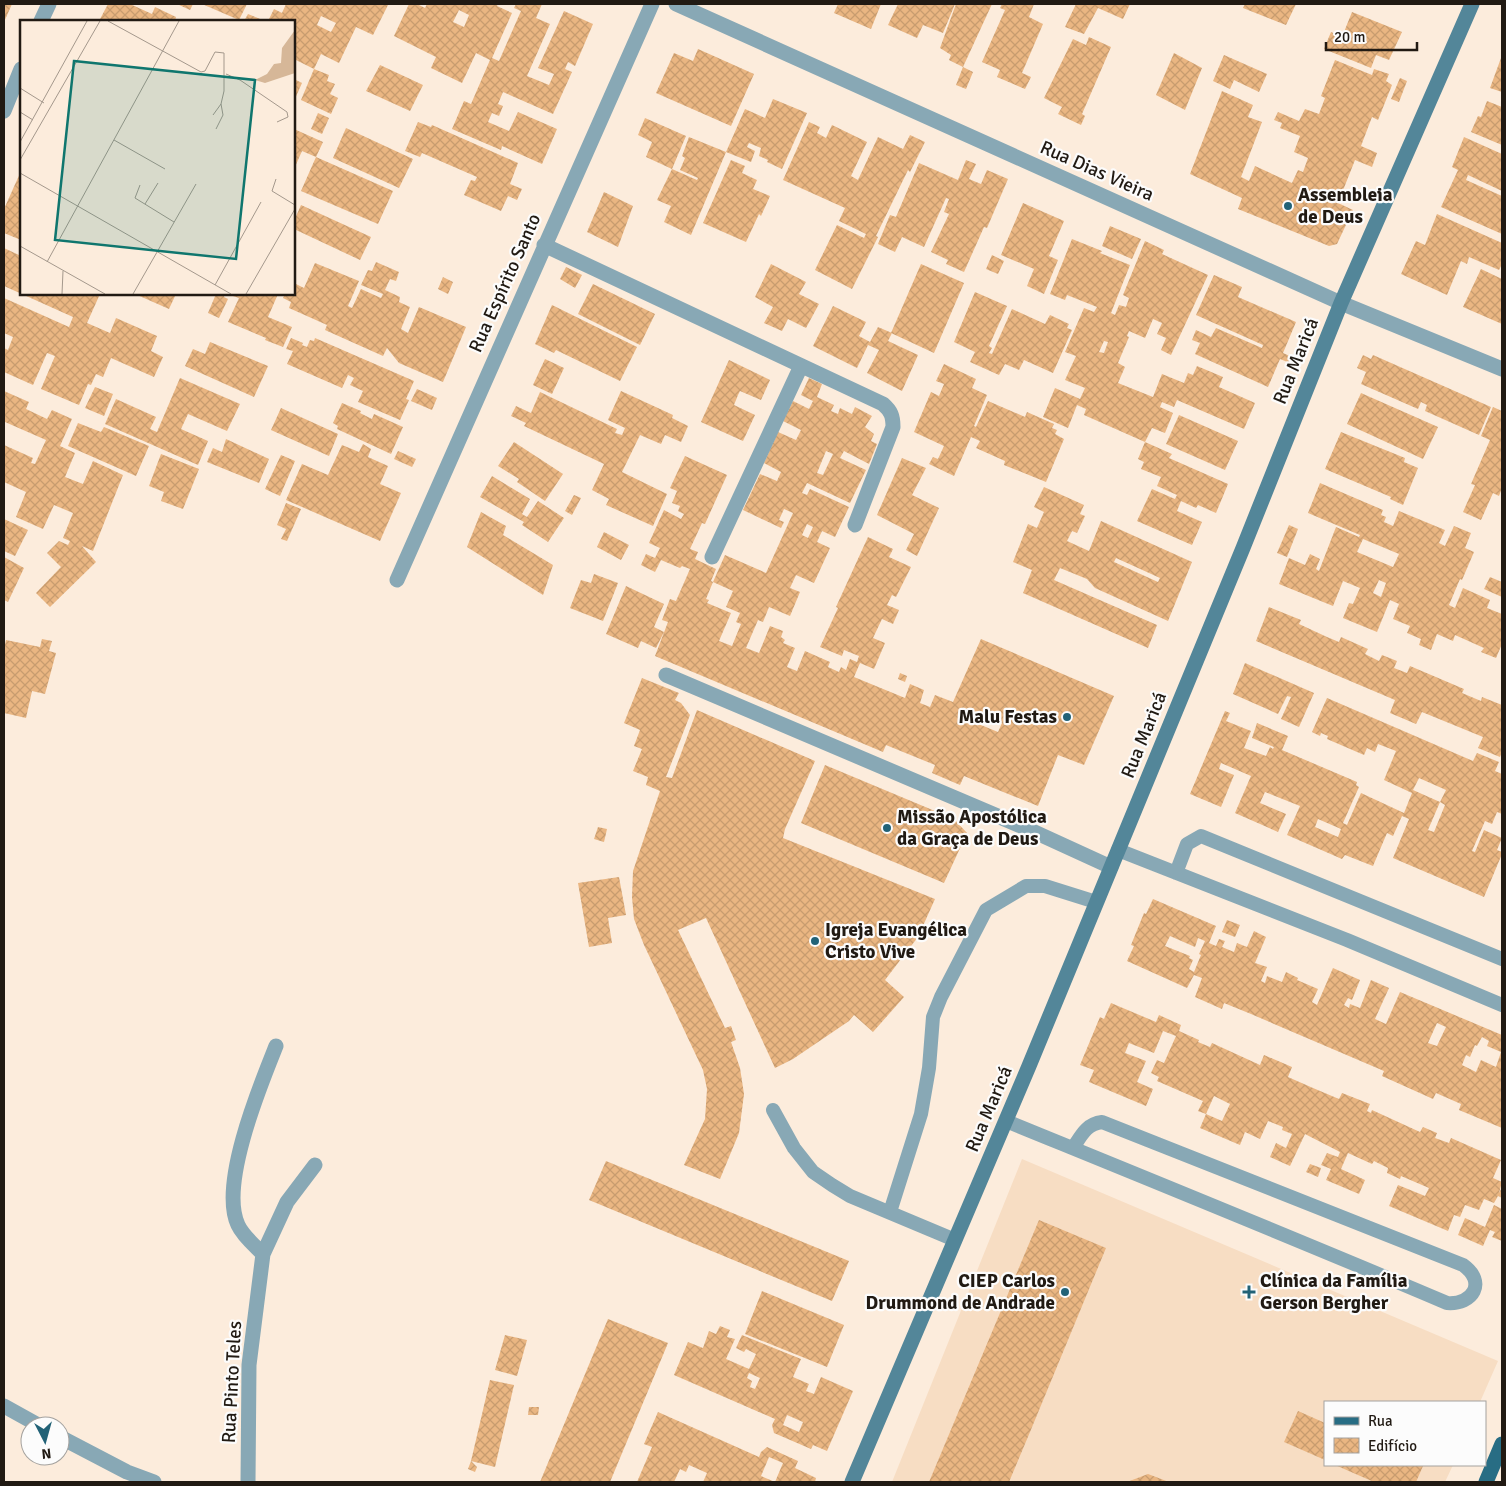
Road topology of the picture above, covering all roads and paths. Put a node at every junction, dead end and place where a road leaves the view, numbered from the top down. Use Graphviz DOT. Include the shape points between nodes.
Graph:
graph roads {
  1 [pos="49,4"];
  2 [pos="652,4"];
  3 [pos="676,4"];
  4 [pos="1472,4"];
  5 [pos="41,20"];
  6 [pos="20,71"];
  7 [pos="4,111"];
  8 [pos="544,245"];
  9 [pos="1341,303"];
  10 [pos="801,366"];
  11 [pos="1502,369"];
  12 [pos="855,525"];
  13 [pos="712,557"];
  14 [pos="397,580"];
  15 [pos="666,675"];
  16 [pos="1118,850"];
  17 [pos="1111,867"];
  18 [pos="1176,873"];
  19 [pos="1096,902"];
  20 [pos="1502,959"];
  21 [pos="1502,1005"];
  22 [pos="276,1046"];
  23 [pos="773,1110"];
  24 [pos="1006,1121"];
  25 [pos="1073,1148"];
  26 [pos="315,1165"];
  27 [pos="890,1212"];
  28 [pos="955,1240"];
  29 [pos="263,1254"];
  30 [pos="4,1406"];
  31 [pos="22,1416"];
  32 [pos="70,1442"];
  33 [pos="1502,1444"];
  34 [pos="154,1482"];
  35 [pos="248,1482"];
  36 [pos="852,1482"];
  37 [pos="1486,1482"];
  1 -- 5 [label="street"];
  2 -- 8 [label="street, Rua Espírito Santo"];
  3 -- 9 [label="street, Rua Dias Vieira"];
  4 -- 9 [label="street, Rua Maricá"];
  6 -- 7 [label="street"];
  8 -- 10 [label="street"];
  8 -- 14 [label="street, Rua Espírito Santo"];
  9 -- 11 [label="street, Rua Dias Vieira"];
  9 -- 16 [label="street, Rua Maricá"];
  10 -- 12 [label="street" via="883,404 893,418"];
  10 -- 13 [label="street"];
  15 -- 17 [label="street"];
  16 -- 17 [label="street, Rua Maricá"];
  16 -- 18 [label="lane"];
  17 -- 19 [label="street, Rua Maricá"];
  18 -- 20 [label="lane" via="1187,844 1201,836"];
  18 -- 21 [label="lane"];
  19 -- 24 [label="street, Rua Maricá"];
  19 -- 27 [label="lane" via="1045,886 1026,886 986,910 934,1017 921,1114"];
  22 -- 29 [label="street" via="251,1111 235,1173 234,1210 238,1224 246,1238"];
  23 -- 27 [label="lane" via="794,1148 813,1172 850,1196"];
  24 -- 25 [label="lane"];
  24 -- 28 [label="street, Rua Maricá"];
  25 -- 25 [label="lane" via="1086,1129 1102,1122 1463,1265 1474,1275 1475,1290 1462,1302 1447,1303"];
  26 -- 29 [label="street, Rua Pinto Teles" via="287,1202"];
  27 -- 28 [label="lane"];
  28 -- 36 [label="street, Rua Maricá"];
  29 -- 35 [label="street, Rua Pinto Teles" via="249,1365"];
  30 -- 31 [label="street"];
  32 -- 34 [label="street" via="127,1472"];
  33 -- 37 [label="main road"];
}
